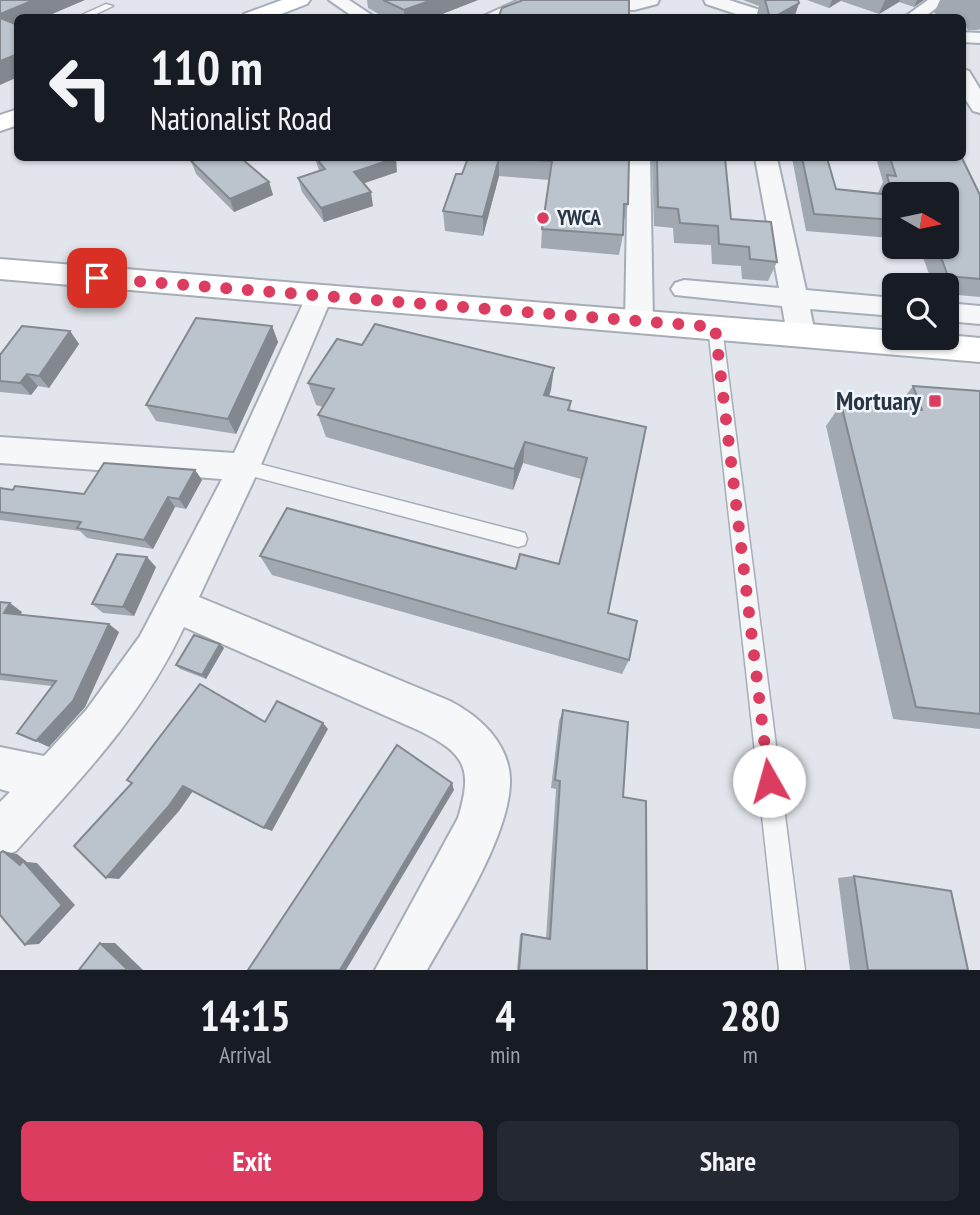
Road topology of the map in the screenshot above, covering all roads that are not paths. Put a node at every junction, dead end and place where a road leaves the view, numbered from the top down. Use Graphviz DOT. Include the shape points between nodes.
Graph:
graph roads {
  1 [pos="270,0"];
  2 [pos="300,0"];
  3 [pos="337,0"];
  4 [pos="651,0"];
  5 [pos="939,0"];
  6 [pos="723,2"];
  7 [pos="113,6"];
  8 [pos="90,14"];
  9 [pos="244,14"];
  10 [pos="246,14"];
  11 [pos="361,14"];
  12 [pos="497,14"];
  13 [pos="753,14"];
  14 [pos="917,14"];
  15 [pos="966,82"];
  16 [pos="980,107"];
  17 [pos="639,161"];
  18 [pos="767,161"];
  19 [pos="0,269"];
  20 [pos="0,289"];
  21 [pos="684,289"];
  22 [pos="793,297"];
  23 [pos="315,306"];
  24 [pos="882,306"];
  25 [pos="959,313"];
  26 [pos="980,315"];
  27 [pos="639,322"];
  28 [pos="801,334"];
  29 [pos="716,338"];
  30 [pos="980,350"];
  31 [pos="980,371"];
  32 [pos="0,450"];
  33 [pos="244,467"];
  34 [pos="518,539"];
  35 [pos="175,605"];
  36 [pos="0,768"];
  37 [pos="51,779"];
  38 [pos="0,835"];
  39 [pos="400,970"];
  40 [pos="792,970"];
  1 -- 9 [label="main road"];
  2 -- 10 [label="main road"];
  3 -- 11 [label="street"];
  4 -- 12 [label="street" via="634,5 540,1"];
  5 -- 14 [label="street"];
  6 -- 13 [label="street"];
  7 -- 8 [label="lane"];
  15 -- 16 [label="street"];
  17 -- 27 [label="street"];
  18 -- 22 [label="street"];
  19 -- 23 [label="main road"];
  20 -- 23 [label="main road"];
  21 -- 22 [label="street"];
  22 -- 24 [label="street"];
  22 -- 28 [label="street"];
  23 -- 27 [label="main road"];
  23 -- 29 [label="main road"];
  23 -- 33 [label="street"];
  25 -- 26 [label="street"];
  27 -- 29 [label="main road"];
  28 -- 29 [label="main road"];
  28 -- 30 [label="main road"];
  29 -- 31 [label="main road"];
  29 -- 40 [label="lane"];
  32 -- 33 [label="street"];
  33 -- 34 [label="lane"];
  33 -- 35 [label="street"];
  35 -- 37 [label="street" via="131,685"];
  35 -- 39 [label="street" via="435,716 460,728 477,747 488,776 484,811"];
  36 -- 37 [label="street"];
  37 -- 38 [label="street"];
}
